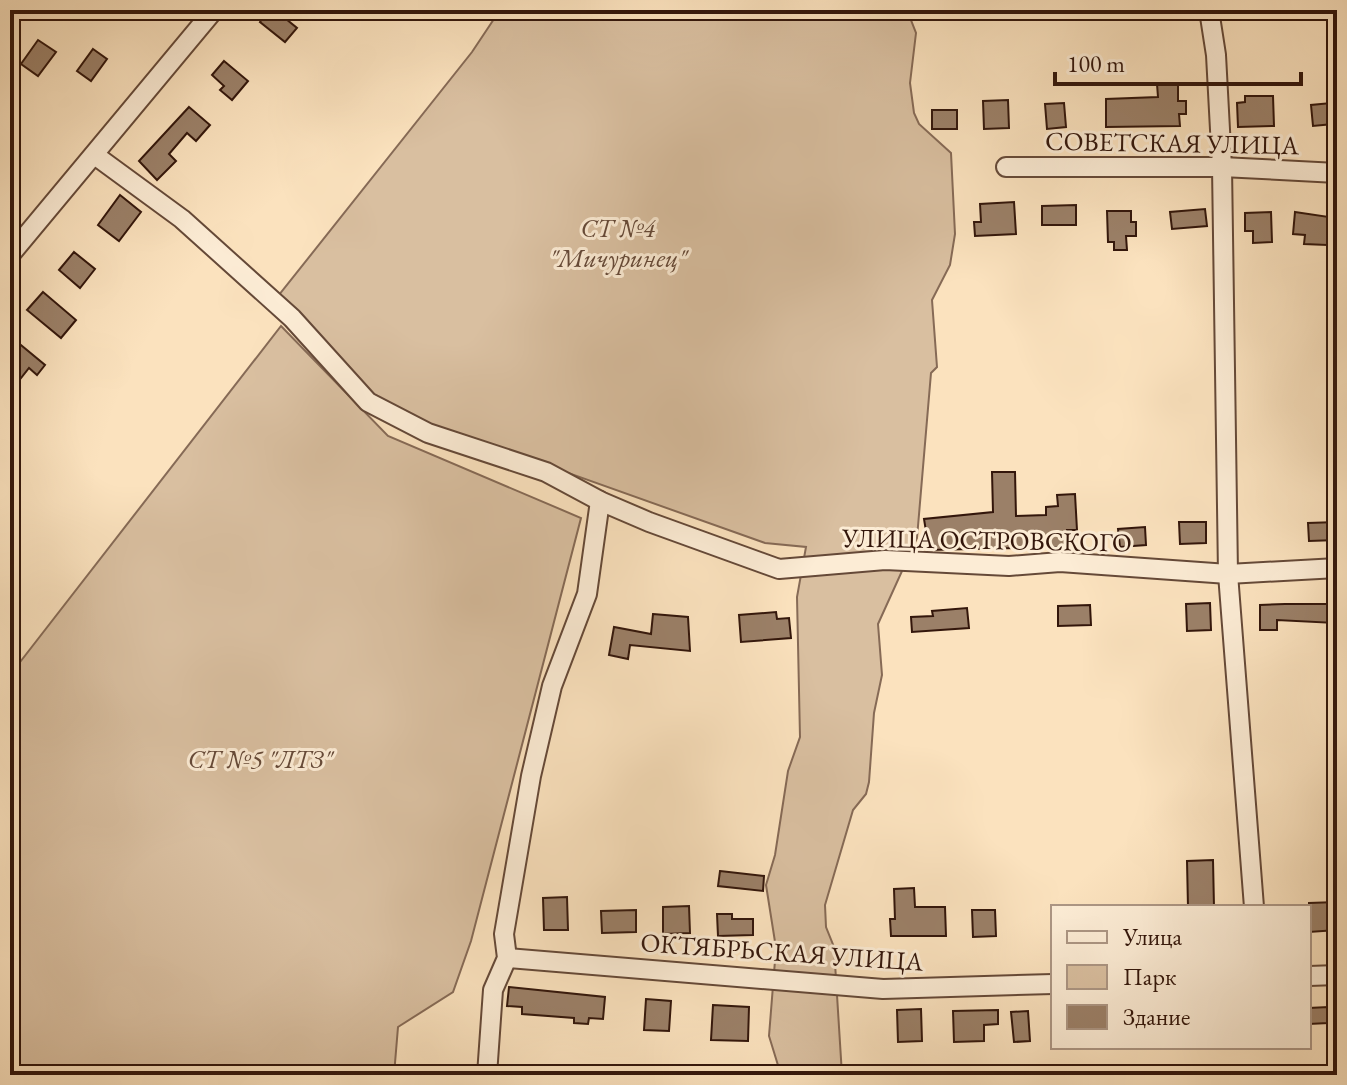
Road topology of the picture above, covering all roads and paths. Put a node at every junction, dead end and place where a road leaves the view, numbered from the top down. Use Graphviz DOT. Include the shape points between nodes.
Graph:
graph roads {
  1 [pos="214,10"];
  2 [pos="1209,10"];
  3 [pos="96,156"];
  4 [pos="1006,167"];
  5 [pos="1222,167"];
  6 [pos="1337,173"];
  7 [pos="10,255"];
  8 [pos="600,501"];
  9 [pos="1337,568"];
  10 [pos="1228,574"];
  11 [pos="1254,905"];
  12 [pos="507,958"];
  13 [pos="1337,975"];
  14 [pos="1311,976"];
  15 [pos="1051,984"];
  16 [pos="487,1075"];
  1 -- 3 [label="street"];
  2 -- 5 [label="street"];
  3 -- 7 [label="street"];
  3 -- 8 [label="street, УЛИЦА ОСТРОВСКОГО" via="182,219 281,308 368,402 428,433 546,472"];
  4 -- 5 [label="street, СОВЕТСКАЯ УЛИЦА"];
  5 -- 6 [label="street, СОВЕТСКАЯ УЛИЦА"];
  5 -- 10 [label="street"];
  8 -- 10 [label="street, УЛИЦА ОСТРОВСКОГО" via="779,569 885,560 1009,566 1060,562"];
  8 -- 12 [label="street" via="587,594 552,686 531,776 504,934"];
  9 -- 10 [label="street, УЛИЦА ОСТРОВСКОГО"];
  10 -- 11 [label="street"];
  12 -- 15 [label="street, ОКТЯБРЬСКАЯ УЛИЦА" via="883,989"];
  12 -- 16 [label="street" via="493,990"];
  13 -- 14 [label="street"];
}
